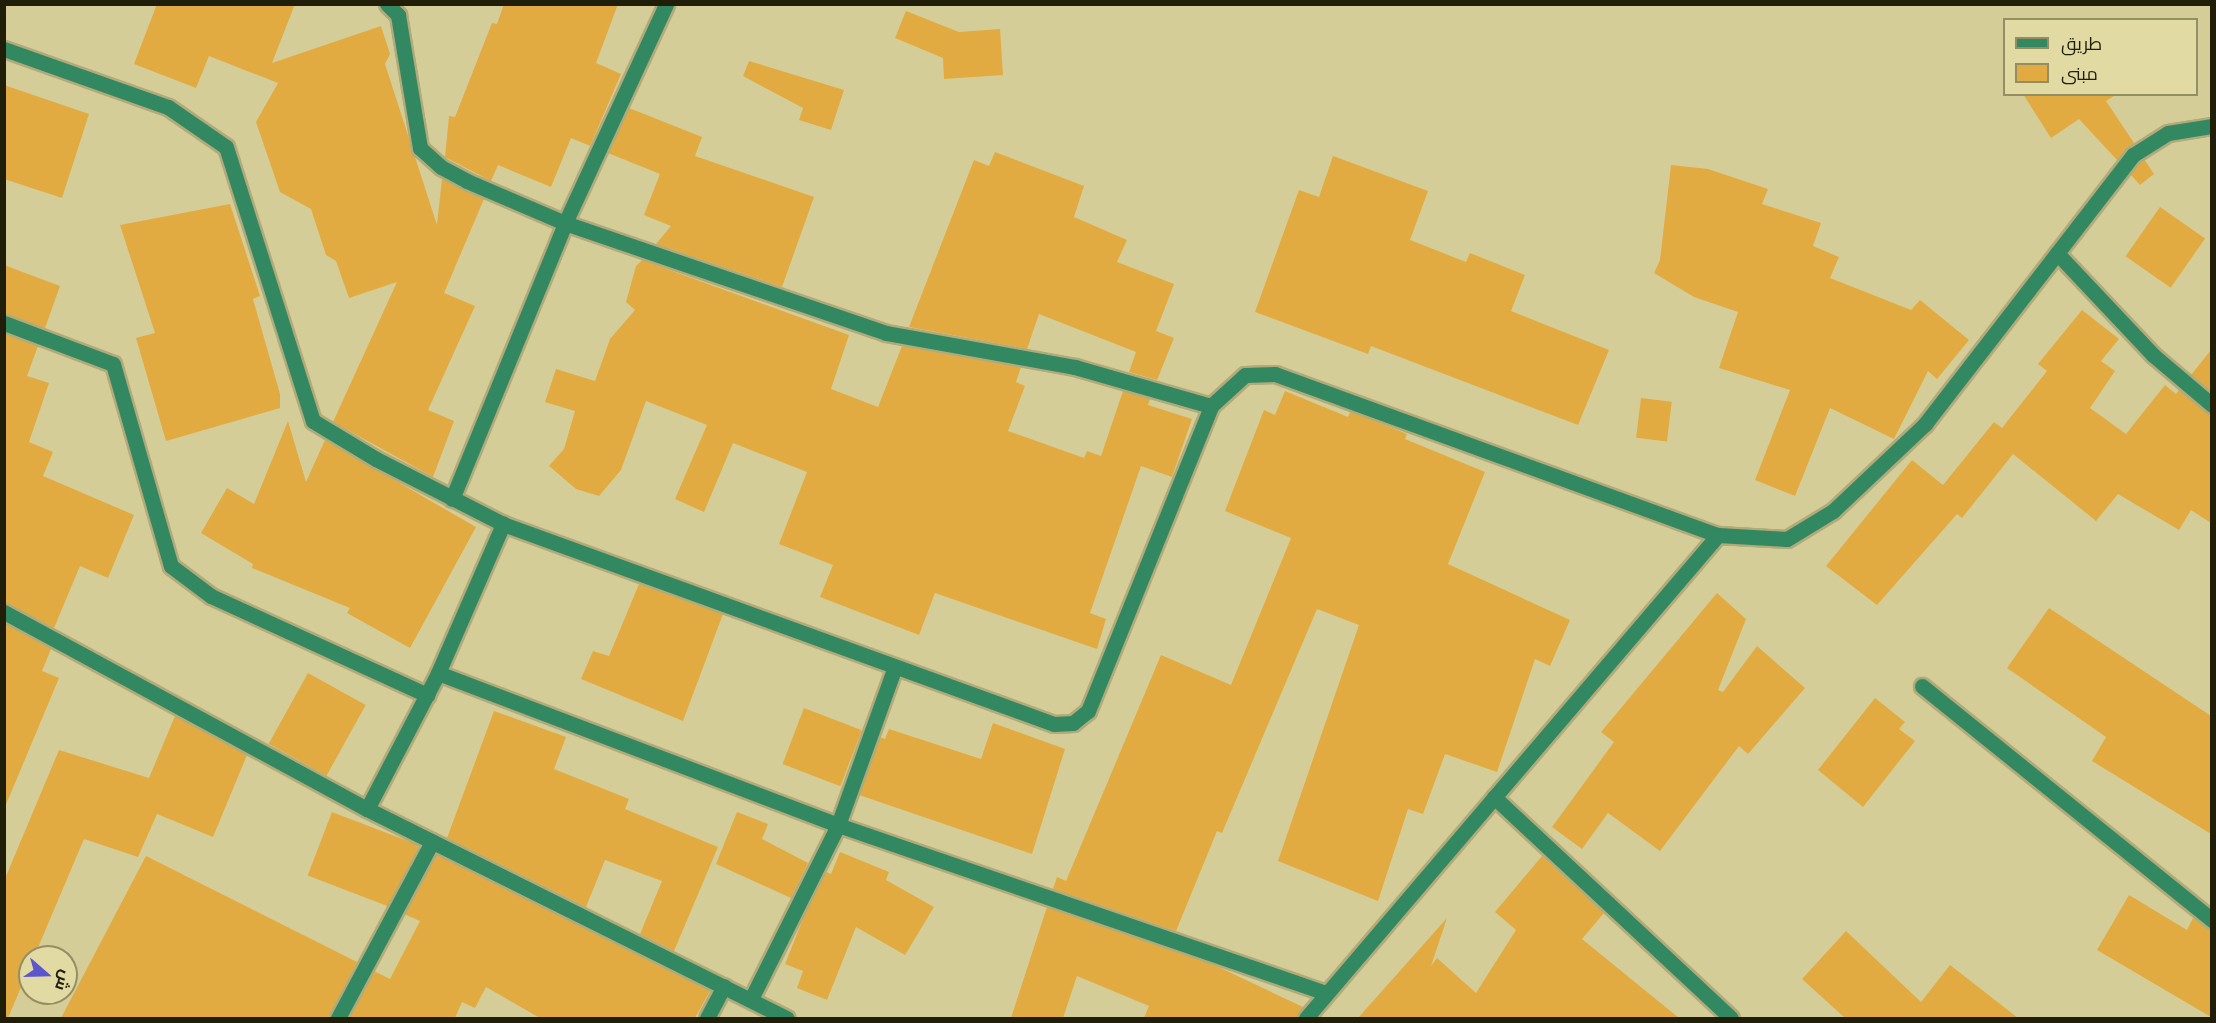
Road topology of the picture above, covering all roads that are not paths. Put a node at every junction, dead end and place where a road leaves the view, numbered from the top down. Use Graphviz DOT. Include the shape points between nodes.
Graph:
graph roads {
  1 [pos="387,4"];
  2 [pos="666,4"];
  3 [pos="4,49"];
  4 [pos="2211,126"];
  5 [pos="565,223"];
  6 [pos="2057,253"];
  7 [pos="4,323"];
  8 [pos="2211,405"];
  9 [pos="1211,406"];
  10 [pos="452,500"];
  11 [pos="503,524"];
  12 [pos="1718,535"];
  13 [pos="4,612"];
  14 [pos="895,667"];
  15 [pos="438,673"];
  16 [pos="1922,686"];
  17 [pos="427,695"];
  18 [pos="1494,797"];
  19 [pos="367,809"];
  20 [pos="838,825"];
  21 [pos="432,842"];
  22 [pos="2211,920"];
  23 [pos="724,986"];
  24 [pos="1326,993"];
  25 [pos="751,999"];
  26 [pos="338,1018"];
  27 [pos="707,1018"];
  28 [pos="787,1018"];
  29 [pos="1306,1018"];
  30 [pos="1731,1018"];
  1 -- 5 [label="street" via="398,15 420,148 441,167 467,181"];
  2 -- 5 [label="street"];
  3 -- 10 [label="street" via="168,107 226,147 313,422"];
  4 -- 6 [label="street" via="2168,134 2133,155"];
  5 -- 9 [label="street" via="886,333 1075,367"];
  5 -- 10 [label="street"];
  6 -- 8 [label="street" via="2152,355"];
  6 -- 12 [label="street" via="1924,424 1833,510 1787,539"];
  7 -- 17 [label="street" via="113,364 171,566 211,596"];
  9 -- 12 [label="street" via="1245,375 1275,374"];
  9 -- 14 [label="street" via="1088,711 1073,723 1054,724"];
  10 -- 11 [label="street"];
  11 -- 14 [label="street"];
  11 -- 15 [label="street"];
  12 -- 18 [label="street"];
  13 -- 19 [label="street"];
  14 -- 20 [label="street"];
  15 -- 17 [label="street"];
  15 -- 20 [label="street"];
  16 -- 22 [label="street"];
  17 -- 19 [label="street"];
  18 -- 24 [label="street"];
  18 -- 30 [label="street"];
  19 -- 21 [label="street"];
  20 -- 24 [label="street"];
  20 -- 25 [label="street"];
  21 -- 23 [label="street"];
  21 -- 26 [label="street"];
  23 -- 25 [label="street"];
  23 -- 27 [label="street"];
  24 -- 29 [label="street"];
  25 -- 28 [label="street"];
}
